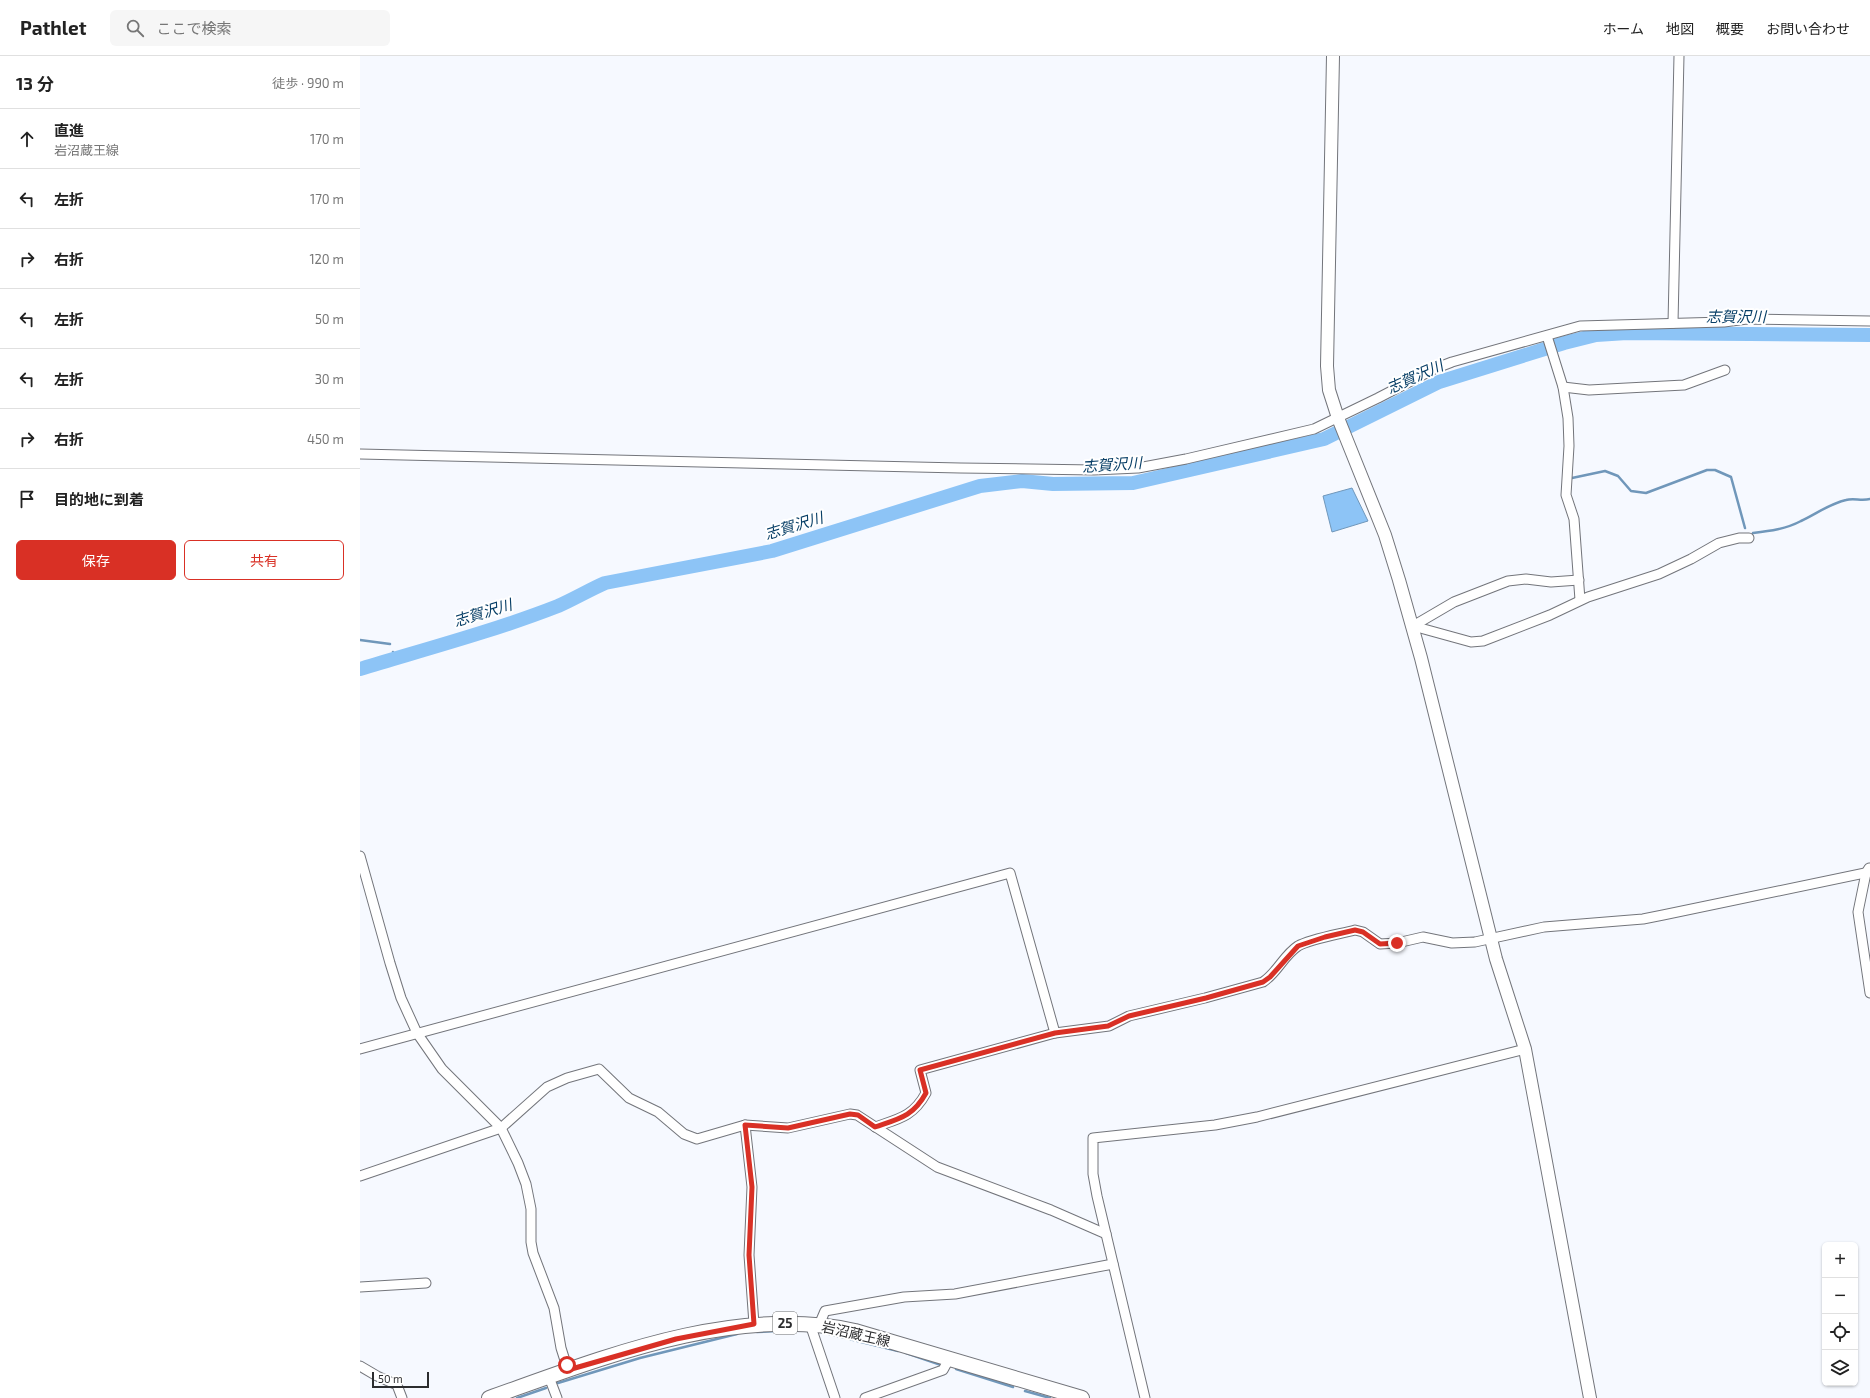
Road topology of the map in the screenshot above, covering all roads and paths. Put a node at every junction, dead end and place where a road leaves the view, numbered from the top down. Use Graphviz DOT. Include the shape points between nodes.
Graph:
graph roads {
  1 [pos="1332,56"];
  2 [pos="1679,56"];
  3 [pos="1870,321"];
  4 [pos="1673,323"];
  5 [pos="1547,336"];
  6 [pos="1725,370"];
  7 [pos="1563,387"];
  8 [pos="1339,420"];
  9 [pos="360,454"];
  10 [pos="1749,538"];
  11 [pos="1579,580"];
  12 [pos="1580,600"];
  13 [pos="1413,626"];
  14 [pos="360,856"];
  15 [pos="1869,871"];
  16 [pos="1491,940"];
  17 [pos="1870,993"];
  18 [pos="417,1033"];
  19 [pos="1055,1033"];
  20 [pos="360,1049"];
  21 [pos="1525,1049"];
  22 [pos="745,1125"];
  23 [pos="875,1127"];
  24 [pos="501,1128"];
  25 [pos="360,1176"];
  26 [pos="1106,1234"];
  27 [pos="1113,1264"];
  28 [pos="426,1283"];
  29 [pos="360,1287"];
  30 [pos="754,1324"];
  31 [pos="814,1324"];
  32 [pos="949,1358"];
  33 [pos="360,1366"];
  34 [pos="568,1370"];
  35 [pos="549,1377"];
  36 [pos="402,1398"];
  37 [pos="489,1398"];
  38 [pos="557,1398"];
  39 [pos="835,1398"];
  40 [pos="865,1398"];
  41 [pos="1082,1398"];
  42 [pos="1145,1398"];
  43 [pos="1590,1398"];
  1 -- 8 [label="street" via="1326,366 1329,390"];
  2 -- 4 [label="street"];
  3 -- 4 [label="street" via="1747,319"];
  4 -- 5 [label="street" via="1580,326"];
  5 -- 7 [label="street"];
  5 -- 8 [label="street" via="1466,356 1434,369"];
  6 -- 7 [label="street" via="1684,385 1589,390"];
  7 -- 11 [label="street" via="1569,439 1566,495 1574,519"];
  8 -- 9 [label="street" via="1186,459 1138,468 1094,470"];
  8 -- 13 [label="street" via="1385,535"];
  10 -- 12 [label="street" via="1719,543 1691,560 1659,574"];
  11 -- 12 [label="street"];
  11 -- 13 [label="street" via="1508,581 1460,600"];
  12 -- 13 [label="street" via="1550,615 1483,641 1471,642"];
  13 -- 16 [label="street"];
  14 -- 18 [label="street" via="401,998"];
  15 -- 16 [label="street" via="1643,919 1544,927"];
  15 -- 17 [label="street" via="1858,912"];
  16 -- 19 [label="street" via="1452,943 1424,937 1380,944 1363,932 1355,930 1298,946 1263,982 1129,1016 1108,1026"];
  16 -- 21 [label="street"];
  18 -- 19 [label="street" via="1010,873"];
  18 -- 20 [label="street"];
  18 -- 24 [label="street" via="442,1068"];
  19 -- 23 [label="street" via="920,1070 926,1093 921,1102 906,1116"];
  21 -- 26 [label="street" via="1258,1117 1215,1125 1093,1138 1093,1174"];
  21 -- 43 [label="street"];
  22 -- 23 [label="street" via="788,1128 850,1114 858,1115"];
  22 -- 24 [label="street" via="705,1138 689,1138 658,1112 623,1093 599,1069 547,1087"];
  22 -- 30 [label="street" via="752,1187 749,1255"];
  23 -- 26 [label="street" via="937,1167 1051,1210"];
  24 -- 25 [label="street"];
  24 -- 34 [label="street" via="526,1184 531,1209 533,1252 554,1308"];
  26 -- 27 [label="street"];
  27 -- 31 [label="street" via="955,1294 904,1297 825,1311"];
  27 -- 42 [label="street"];
  28 -- 29 [label="street"];
  30 -- 31 [label="main road, 岩沼蔵王線 / 25"];
  30 -- 34 [label="main road, 岩沼蔵王線 / 25" via="676,1339"];
  31 -- 32 [label="main road, 岩沼蔵王線 / 25" via="855,1331"];
  31 -- 39 [label="street"];
  32 -- 40 [label="street" via="944,1370"];
  32 -- 41 [label="main road, 岩沼蔵王線 / 25"];
  33 -- 36 [label="street" via="397,1385"];
  34 -- 35 [label="main road, 岩沼蔵王線 / 25"];
  35 -- 37 [label="main road, 岩沼蔵王線 / 25"];
  35 -- 38 [label="street"];
}
